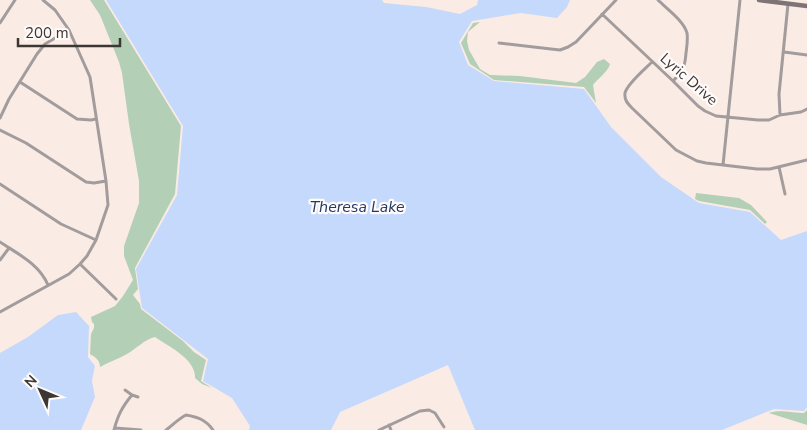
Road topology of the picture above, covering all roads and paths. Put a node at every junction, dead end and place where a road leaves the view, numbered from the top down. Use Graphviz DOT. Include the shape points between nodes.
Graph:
graph roads {
  1 [pos="15,0"];
  2 [pos="44,0"];
  3 [pos="658,0"];
  4 [pos="740,0"];
  5 [pos="759,0"];
  6 [pos="613,1"];
  7 [pos="788,4"];
  8 [pos="807,6"];
  9 [pos="602,14"];
  10 [pos="0,23"];
  11 [pos="69,30"];
  12 [pos="499,43"];
  13 [pos="784,52"];
  14 [pos="807,55"];
  15 [pos="652,62"];
  16 [pos="674,81"];
  17 [pos="20,82"];
  18 [pos="807,109"];
  19 [pos="780,115"];
  20 [pos="727,117"];
  21 [pos="0,118"];
  22 [pos="96,119"];
  23 [pos="0,130"];
  24 [pos="807,160"];
  25 [pos="722,165"];
  26 [pos="779,167"];
  27 [pos="106,181"];
  28 [pos="0,184"];
  29 [pos="786,194"];
  30 [pos="96,240"];
  31 [pos="0,243"];
  32 [pos="9,248"];
  33 [pos="0,260"];
  34 [pos="80,264"];
  35 [pos="48,285"];
  36 [pos="116,300"];
  37 [pos="0,312"];
  38 [pos="124,390"];
  39 [pos="132,395"];
  40 [pos="138,397"];
  41 [pos="389,425"];
  42 [pos="444,427"];
  43 [pos="114,429"];
  44 [pos="141,430"];
  45 [pos="166,430"];
  46 [pos="212,430"];
  47 [pos="379,430"];
  48 [pos="391,430"];
  1 -- 10 [label="street"];
  2 -- 11 [label="street"];
  3 -- 16 [label="street" via="687,34 686,59 682,72"];
  4 -- 20 [label="street"];
  5 -- 7 [label="street"];
  6 -- 9 [label="street"];
  7 -- 8 [label="street"];
  7 -- 13 [label="street"];
  9 -- 12 [label="street" via="576,42 560,50"];
  9 -- 15 [label="street, Lyric Drive"];
  11 -- 17 [label="street" via="46,44"];
  11 -- 22 [label="street" via="90,77"];
  13 -- 14 [label="street"];
  13 -- 19 [label="street"];
  15 -- 16 [label="street, Lyric Drive"];
  15 -- 25 [label="street" via="629,86 625,93 626,101 676,150 706,164"];
  16 -- 20 [label="street, Lyric Drive" via="705,111"];
  17 -- 21 [label="street"];
  17 -- 22 [label="street" via="77,119"];
  18 -- 19 [label="street, Lyric Drive"];
  19 -- 20 [label="street, Lyric Drive" via="769,120"];
  20 -- 25 [label="street"];
  22 -- 27 [label="street"];
  23 -- 27 [label="street" via="86,182"];
  24 -- 26 [label="street"];
  25 -- 26 [label="street" via="757,169"];
  26 -- 29 [label="street"];
  27 -- 30 [label="street" via="108,205"];
  28 -- 30 [label="street" via="61,224"];
  30 -- 34 [label="street"];
  31 -- 32 [label="street"];
  32 -- 33 [label="street"];
  32 -- 35 [label="street" via="32,263"];
  34 -- 35 [label="street"];
  34 -- 36 [label="street"];
  35 -- 37 [label="street"];
  38 -- 39 [label="street"];
  39 -- 40 [label="street"];
  39 -- 43 [label="street" via="123,406"];
  41 -- 42 [label="street" via="428,410 435,413"];
  41 -- 47 [label="street"];
  41 -- 48 [label="street"];
  43 -- 44 [label="street"];
  45 -- 46 [label="street" via="186,415 206,422"];
}
